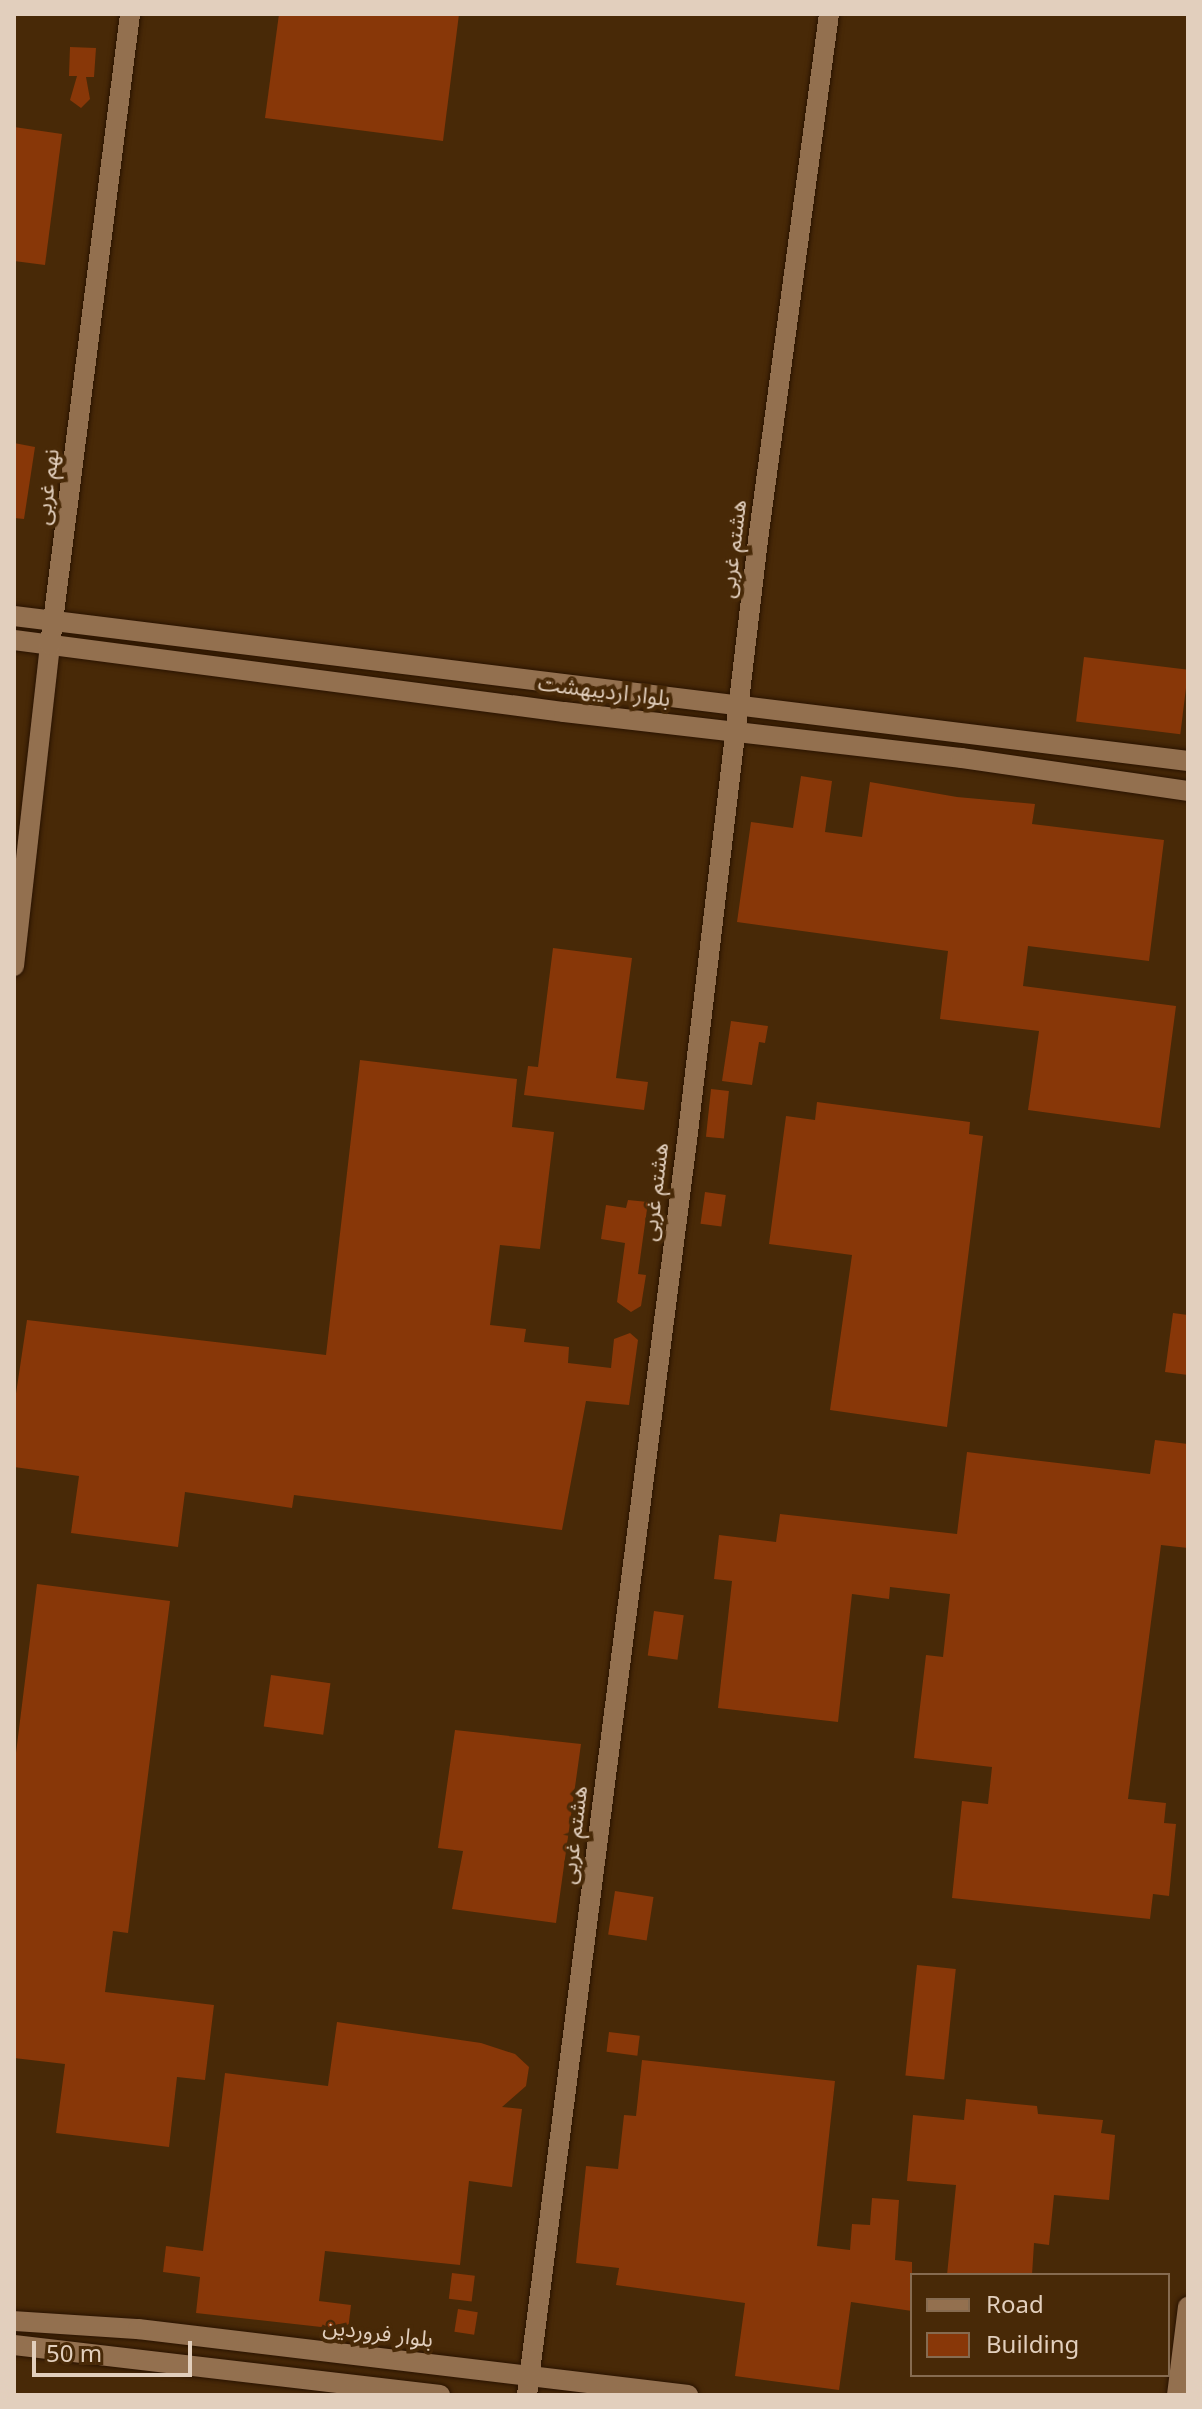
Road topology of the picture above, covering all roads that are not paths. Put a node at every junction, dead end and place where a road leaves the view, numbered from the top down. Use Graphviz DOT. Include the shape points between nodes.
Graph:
graph roads {
  1 [pos="130,14"];
  2 [pos="829,14"];
  3 [pos="14,616"];
  4 [pos="55,622"];
  5 [pos="14,640"];
  6 [pos="50,645"];
  7 [pos="739,707"];
  8 [pos="737,732"];
  9 [pos="1188,761"];
  10 [pos="1188,791"];
  11 [pos="14,966"];
  12 [pos="1188,2307"];
  13 [pos="14,2321"];
  14 [pos="14,2345"];
  15 [pos="528,2386"];
  16 [pos="440,2395"];
  17 [pos="688,2395"];
  18 [pos="1177,2395"];
  1 -- 4 [label="street, نهم غربی"];
  2 -- 7 [label="street, هشتم غربی"];
  3 -- 4 [label="street, بلوار اردیبهشت"];
  4 -- 6 [label="street, نهم غربی"];
  4 -- 7 [label="street, بلوار اردیبهشت"];
  5 -- 6 [label="street, بلوار اردیبهشت"];
  6 -- 8 [label="street, بلوار اردیبهشت"];
  6 -- 11 [label="street, نهم غربی"];
  7 -- 8 [label="street, هشتم غربی"];
  7 -- 9 [label="street, بلوار اردیبهشت"];
  8 -- 10 [label="street, بلوار اردیبهشت"];
  8 -- 15 [label="street, هشتم غربی"];
  12 -- 18 [label="street"];
  13 -- 15 [label="street, بلوار فروردین" via="138,2329"];
  14 -- 16 [label="street"];
  15 -- 17 [label="street, بلوار فروردین"];
}
